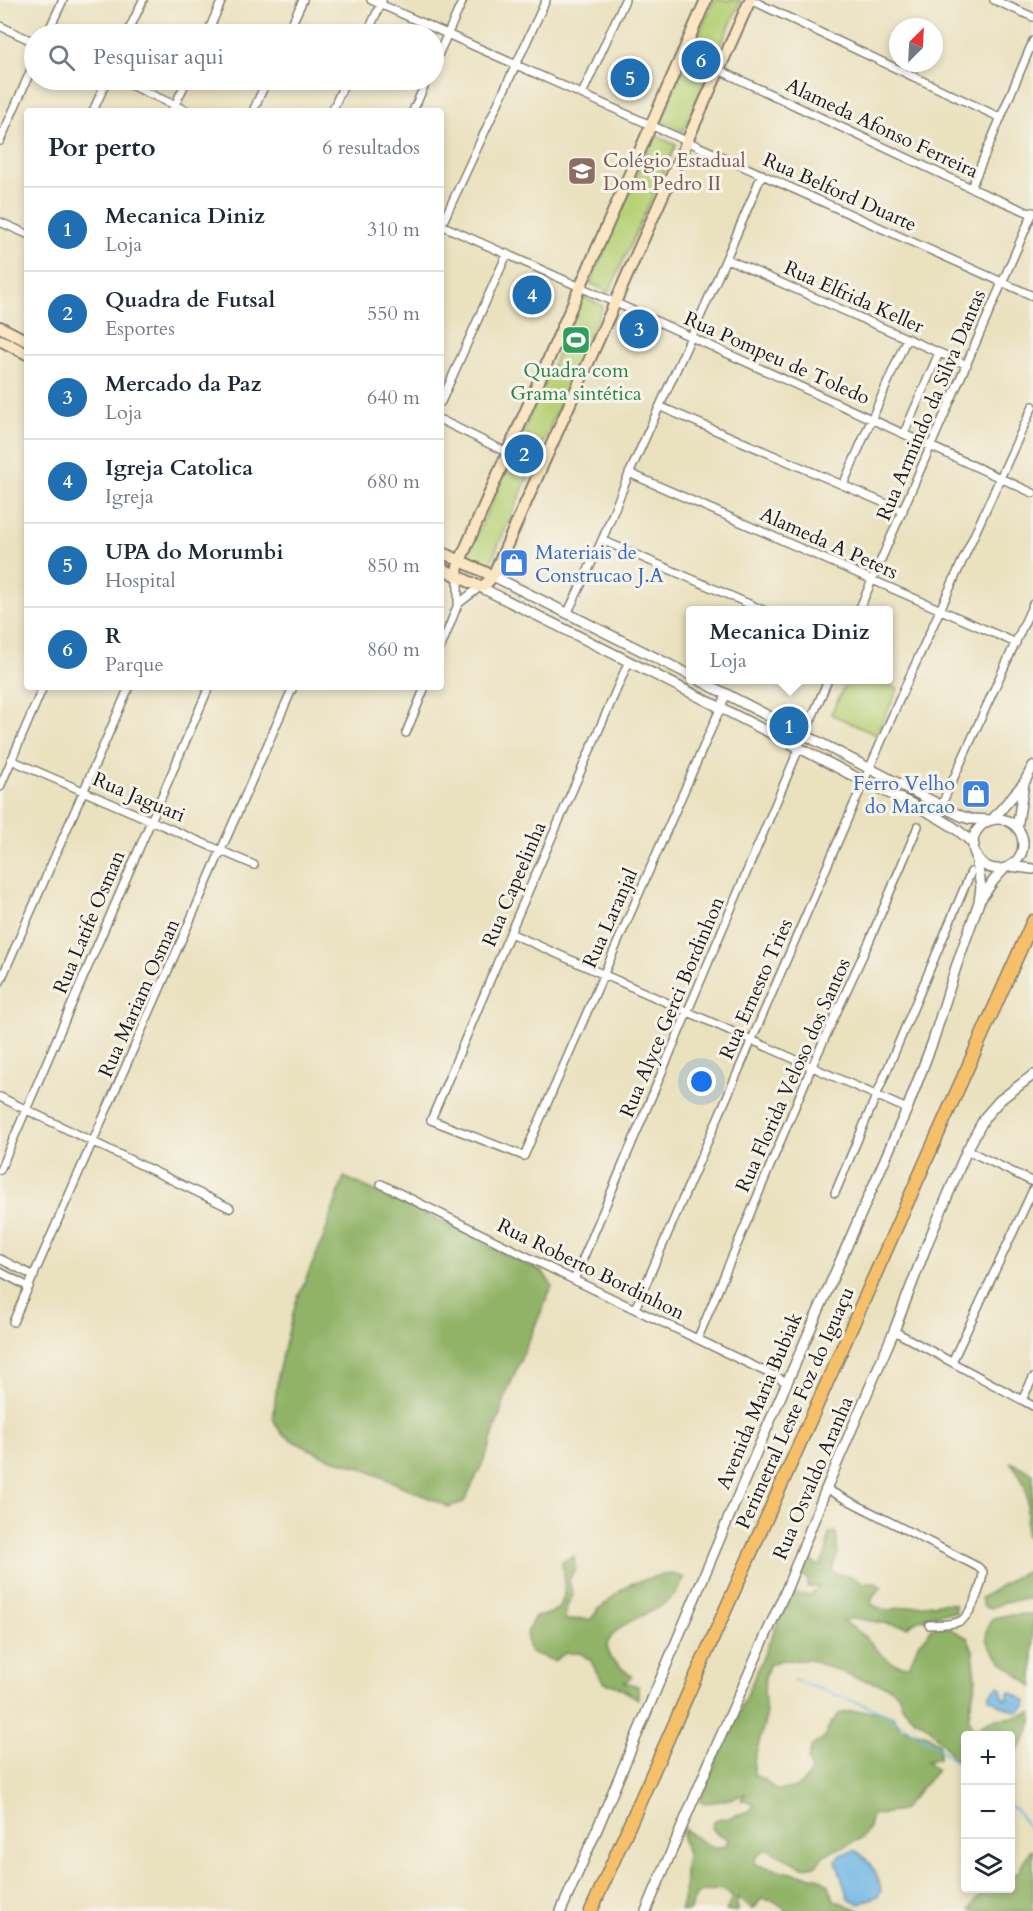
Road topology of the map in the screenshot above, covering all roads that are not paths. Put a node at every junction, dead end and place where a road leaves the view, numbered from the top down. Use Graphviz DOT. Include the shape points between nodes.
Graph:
graph roads {
  1 [pos="63,0"];
  2 [pos="143,0"];
  3 [pos="222,0"];
  4 [pos="303,0"];
  5 [pos="371,0"];
  6 [pos="464,0"];
  7 [pos="546,0"];
  8 [pos="626,0"];
  9 [pos="706,0"];
  10 [pos="751,0"];
  11 [pos="994,0"];
  12 [pos="381,2"];
  13 [pos="1033,18"];
  14 [pos="52,24"];
  15 [pos="132,24"];
  16 [pos="211,24"];
  17 [pos="292,24"];
  18 [pos="371,24"];
  19 [pos="426,24"];
  20 [pos="0,26"];
  21 [pos="444,33"];
  22 [pos="447,34"];
  23 [pos="24,37"];
  24 [pos="444,41"];
  25 [pos="1033,41"];
  26 [pos="516,65"];
  27 [pos="719,70"];
  28 [pos="24,86"];
  29 [pos="102,90"];
  30 [pos="139,90"];
  31 [pos="182,90"];
  32 [pos="262,90"];
  33 [pos="341,90"];
  34 [pos="422,90"];
  35 [pos="582,94"];
  36 [pos="94,108"];
  37 [pos="174,108"];
  38 [pos="254,108"];
  39 [pos="333,108"];
  40 [pos="414,108"];
  41 [pos="1001,118"];
  42 [pos="652,125"];
  43 [pos="0,141"];
  44 [pos="687,141"];
  45 [pos="762,174"];
  46 [pos="971,188"];
  47 [pos="1033,213"];
  48 [pos="444,219"];
  49 [pos="0,222"];
  50 [pos="444,226"];
  51 [pos="24,233"];
  52 [pos="507,254"];
  53 [pos="727,259"];
  54 [pos="1002,283"];
  55 [pos="581,288"];
  56 [pos="1033,296"];
  57 [pos="614,303"];
  58 [pos="0,327"];
  59 [pos="690,337"];
  60 [pos="907,338"];
  61 [pos="24,339"];
  62 [pos="0,340"];
  63 [pos="24,352"];
  64 [pos="939,353"];
  65 [pos="967,365"];
  66 [pos="444,395"];
  67 [pos="1033,406"];
  68 [pos="660,407"];
  69 [pos="873,419"];
  70 [pos="444,421"];
  71 [pos="904,433"];
  72 [pos="932,446"];
  73 [pos="508,453"];
  74 [pos="629,473"];
  75 [pos="1000,478"];
  76 [pos="843,485"];
  77 [pos="1033,493"];
  78 [pos="903,511"];
  79 [pos="602,540"];
  80 [pos="444,553"];
  81 [pos="460,561"];
  82 [pos="444,569"];
  83 [pos="458,576"];
  84 [pos="493,576"];
  85 [pos="873,581"];
  86 [pos="480,587"];
  87 [pos="458,604"];
  88 [pos="1033,604"];
  89 [pos="754,606"];
  90 [pos="861,606"];
  91 [pos="940,608"];
  92 [pos="567,614"];
  93 [pos="444,639"];
  94 [pos="1016,643"];
  95 [pos="629,661"];
  96 [pos="686,673"];
  97 [pos="708,684"];
  98 [pos="826,684"];
  99 [pos="42,690"];
  100 [pos="128,690"];
  101 [pos="208,690"];
  102 [pos="292,690"];
  103 [pos="424,690"];
  104 [pos="727,693"];
  105 [pos="721,707"];
  106 [pos="406,733"];
  107 [pos="805,734"];
  108 [pos="800,747"];
  109 [pos="11,760"];
  110 [pos="1033,766"];
  111 [pos="870,769"];
  112 [pos="865,782"];
  113 [pos="1024,783"];
  114 [pos="0,787"];
  115 [pos="83,791"];
  116 [pos="940,806"];
  117 [pos="992,820"];
  118 [pos="151,821"];
  119 [pos="918,826"];
  120 [pos="1017,828"];
  121 [pos="1023,838"];
  122 [pos="974,845"];
  123 [pos="222,851"];
  124 [pos="1033,851"];
  125 [pos="976,856"];
  126 [pos="254,865"];
  127 [pos="1007,867"];
  128 [pos="1033,869"];
  129 [pos="972,872"];
  130 [pos="979,902"];
  131 [pos="1033,921"];
  132 [pos="510,933"];
  133 [pos="603,974"];
  134 [pos="0,982"];
  135 [pos="688,1012"];
  136 [pos="751,1039"];
  137 [pos="812,1066"];
  138 [pos="1033,1075"];
  139 [pos="877,1095"];
  140 [pos="0,1096"];
  141 [pos="907,1109"];
  142 [pos="26,1110"];
  143 [pos="93,1142"];
  144 [pos="967,1150"];
  145 [pos="524,1156"];
  146 [pos="0,1170"];
  147 [pos="1033,1182"];
  148 [pos="381,1184"];
  149 [pos="1033,1190"];
  150 [pos="835,1193"];
  151 [pos="230,1208"];
  152 [pos="0,1259"];
  153 [pos="0,1272"];
  154 [pos="34,1276"];
  155 [pos="574,1280"];
  156 [pos="29,1287"];
  157 [pos="635,1309"];
  158 [pos="13,1322"];
  159 [pos="894,1331"];
  160 [pos="698,1338"];
  161 [pos="952,1362"];
  162 [pos="1033,1378"];
  163 [pos="787,1382"];
  164 [pos="1023,1400"];
  165 [pos="1033,1406"];
  166 [pos="826,1489"];
  167 [pos="929,1625"];
  168 [pos="561,1911"];
  169 [pos="591,1911"];
  170 [pos="646,1911"];
  1 -- 14 [label="street"];
  2 -- 15 [label="street"];
  3 -- 16 [label="street"];
  4 -- 17 [label="street"];
  5 -- 12 [label="street, Rua Belford Duarte"];
  6 -- 22 [label="street"];
  7 -- 26 [label="street"];
  8 -- 35 [label="street"];
  9 -- 42 [label="main road"];
  10 -- 27 [label="main road"];
  10 -- 41 [label="street"];
  11 -- 13 [label="street"];
  12 -- 18 [label="street"];
  12 -- 19 [label="street, Rua Belford Duarte"];
  20 -- 23 [label="street"];
  21 -- 22 [label="street, Rua Belford Duarte"];
  22 -- 24 [label="street"];
  22 -- 26 [label="street, Rua Belford Duarte"];
  25 -- 41 [label="street"];
  26 -- 35 [label="street, Rua Belford Duarte"];
  26 -- 48 [label="street"];
  27 -- 44 [label="main road"];
  27 -- 46 [label="street, Alameda Afonso Ferreira"];
  28 -- 43 [label="street"];
  29 -- 36 [label="street"];
  30 -- 37 [label="street"];
  31 -- 37 [label="street"];
  32 -- 38 [label="street"];
  33 -- 39 [label="street"];
  34 -- 40 [label="street"];
  35 -- 42 [label="street, Rua Belford Duarte"];
  41 -- 46 [label="street"];
  42 -- 44 [label="street, Rua Belford Duarte"];
  42 -- 55 [label="main road"];
  44 -- 45 [label="street, Rua Belford Duarte"];
  44 -- 57 [label="main road"];
  45 -- 53 [label="street"];
  45 -- 54 [label="street, Rua Belford Duarte"];
  46 -- 47 [label="street, Alameda Afonso Ferreira"];
  47 -- 54 [label="street, Rua Armindo da Silva Dantas"];
  49 -- 51 [label="street"];
  50 -- 52 [label="street, Rua Pompeu de Toledo"];
  52 -- 55 [label="street, Rua Pompeu de Toledo"];
  52 -- 66 [label="street"];
  53 -- 59 [label="street"];
  53 -- 60 [label="street, Rua Elfrida Keller"];
  54 -- 56 [label="street, Rua Belford Duarte"];
  54 -- 65 [label="street, Rua Armindo da Silva Dantas"];
  55 -- 57 [label="street, Rua Pompeu de Toledo"];
  55 -- 73 [label="main road"];
  57 -- 59 [label="street, Rua Pompeu de Toledo"];
  57 -- 84 [label="main road"];
  58 -- 61 [label="main road"];
  59 -- 68 [label="street"];
  59 -- 69 [label="street, Rua Pompeu de Toledo"];
  60 -- 64 [label="street, Rua Elfrida Keller"];
  60 -- 69 [label="street"];
  62 -- 63 [label="main road"];
  64 -- 65 [label="street, Rua Elfrida Keller"];
  64 -- 71 [label="street, Rua Armindo da Silva Dantas"];
  65 -- 72 [label="street, Rua Armindo da Silva Dantas"];
  67 -- 75 [label="street, Rua Ernesto Tries"];
  68 -- 74 [label="street"];
  68 -- 76 [label="street"];
  69 -- 71 [label="street, Rua Pompeu de Toledo"];
  69 -- 76 [label="street"];
  70 -- 73 [label="street"];
  71 -- 72 [label="street, Rua Pompeu de Toledo"];
  72 -- 75 [label="street, Rua Pompeu de Toledo"];
  72 -- 78 [label="street, Rua Armindo da Silva Dantas"];
  73 -- 81 [label="main road"];
  74 -- 79 [label="street"];
  74 -- 85 [label="street, Alameda A Peters"];
  75 -- 77 [label="street, Rua Pompeu de Toledo"];
  75 -- 91 [label="street, Rua Ernesto Tries"];
  76 -- 78 [label="street"];
  78 -- 85 [label="street, Rua Armindo da Silva Dantas"];
  79 -- 89 [label="street"];
  79 -- 92 [label="street"];
  80 -- 81 [label="main road"];
  81 -- 83 [label="main road"];
  81 -- 84 [label="main road"];
  82 -- 83 [label="main road"];
  83 -- 86 [label="main road"];
  83 -- 87 [label="street"];
  84 -- 86 [label="main road"];
  84 -- 92 [label="street"];
  85 -- 90 [label="street, Rua Armindo da Silva Dantas"];
  85 -- 91 [label="street, Alameda A Peters"];
  86 -- 87 [label="street"];
  86 -- 95 [label="street"];
  87 -- 93 [label="street"];
  88 -- 94 [label="street"];
  91 -- 94 [label="street, Alameda A Peters"];
  91 -- 111 [label="street, Rua Ernesto Tries"];
  92 -- 96 [label="street"];
  94 -- 116 [label="street"];
  95 -- 105 [label="street"];
  95 -- 132 [label="street, Rua Capeelinha"];
  97 -- 104 [label="street"];
  98 -- 107 [label="street"];
  99 -- 109 [label="street"];
  100 -- 115 [label="street"];
  101 -- 118 [label="street, Rua Latife Osman"];
  102 -- 123 [label="street, Rua Mariam Osman"];
  103 -- 106 [label="street"];
  104 -- 105 [label="street, Rua Laranjal"];
  104 -- 107 [label="street"];
  105 -- 108 [label="street"];
  105 -- 133 [label="street, Rua Laranjal"];
  107 -- 111 [label="street"];
  108 -- 112 [label="street"];
  108 -- 135 [label="street, Rua Alyce Gerci Bordinhon"];
  109 -- 114 [label="street"];
  109 -- 115 [label="street, Rua Jaguari"];
  110 -- 113 [label="street"];
  111 -- 112 [label="street, Rua Ernesto Tries"];
  111 -- 116 [label="street"];
  112 -- 122 [label="street" via="958,829"];
  112 -- 136 [label="street, Rua Ernesto Tries"];
  113 -- 117 [label="street"];
  113 -- 120 [label="street"];
  115 -- 118 [label="street, Rua Jaguari"];
  115 -- 134 [label="street"];
  116 -- 117 [label="street" via="970,819"];
  117 -- 120 [label="street"];
  117 -- 122 [label="street" via="979,830"];
  118 -- 123 [label="street, Rua Jaguari"];
  118 -- 142 [label="street, Rua Latife Osman"];
  119 -- 137 [label="street, Rua Florida Veloso dos Santos"];
  120 -- 121 [label="street"];
  121 -- 124 [label="street"];
  121 -- 127 [label="street" via="1021,854"];
  122 -- 125 [label="street"];
  123 -- 126 [label="street, Rua Jaguari"];
  123 -- 143 [label="street, Rua Mariam Osman"];
  125 -- 127 [label="street" via="988,867"];
  125 -- 130 [label="street, Avenida Maria Bubiak"];
  127 -- 128 [label="street"];
  127 -- 130 [label="street, Avenida Maria Bubiak"];
  129 -- 139 [label="street"];
  130 -- 141 [label="street, Avenida Maria Bubiak"];
  131 -- 169 [label="highway, Perimetral Leste Foz do Iguaçu"];
  132 -- 133 [label="street"];
  132 -- 145 [label="street, Rua Capeelinha" via="431,1120"];
  133 -- 135 [label="street"];
  133 -- 145 [label="street, Rua Laranjal"];
  135 -- 136 [label="street"];
  135 -- 155 [label="street, Rua Alyce Gerci Bordinhon"];
  136 -- 137 [label="street"];
  136 -- 157 [label="street, Rua Ernesto Tries"];
  137 -- 139 [label="street"];
  137 -- 160 [label="street, Rua Florida Veloso dos Santos"];
  138 -- 144 [label="street, Rua Osvaldo Aranha" via="985,1117"];
  139 -- 141 [label="street"];
  139 -- 150 [label="street"];
  140 -- 142 [label="street"];
  141 -- 163 [label="street, Avenida Maria Bubiak"];
  142 -- 143 [label="street"];
  142 -- 146 [label="street, Rua Latife Osman"];
  143 -- 151 [label="street"];
  143 -- 154 [label="street, Rua Mariam Osman"];
  144 -- 147 [label="street"];
  144 -- 159 [label="street, Rua Osvaldo Aranha"];
  148 -- 155 [label="street, Rua Roberto Bordinhon"];
  149 -- 161 [label="street"];
  152 -- 154 [label="street"];
  153 -- 156 [label="street"];
  154 -- 156 [label="street, Rua Mariam Osman"];
  155 -- 157 [label="street, Rua Roberto Bordinhon"];
  156 -- 158 [label="street, Rua Mariam Osman"];
  157 -- 160 [label="street, Rua Roberto Bordinhon"];
  159 -- 161 [label="street"];
  159 -- 166 [label="street, Rua Osvaldo Aranha"];
  160 -- 163 [label="street, Rua Roberto Bordinhon"];
  161 -- 164 [label="street"];
  162 -- 164 [label="street"];
  163 -- 168 [label="street, Avenida Maria Bubiak"];
  164 -- 165 [label="street"];
  166 -- 167 [label="street" via="983,1572 975,1599 963,1619"];
  166 -- 170 [label="street, Rua Osvaldo Aranha"];
}
